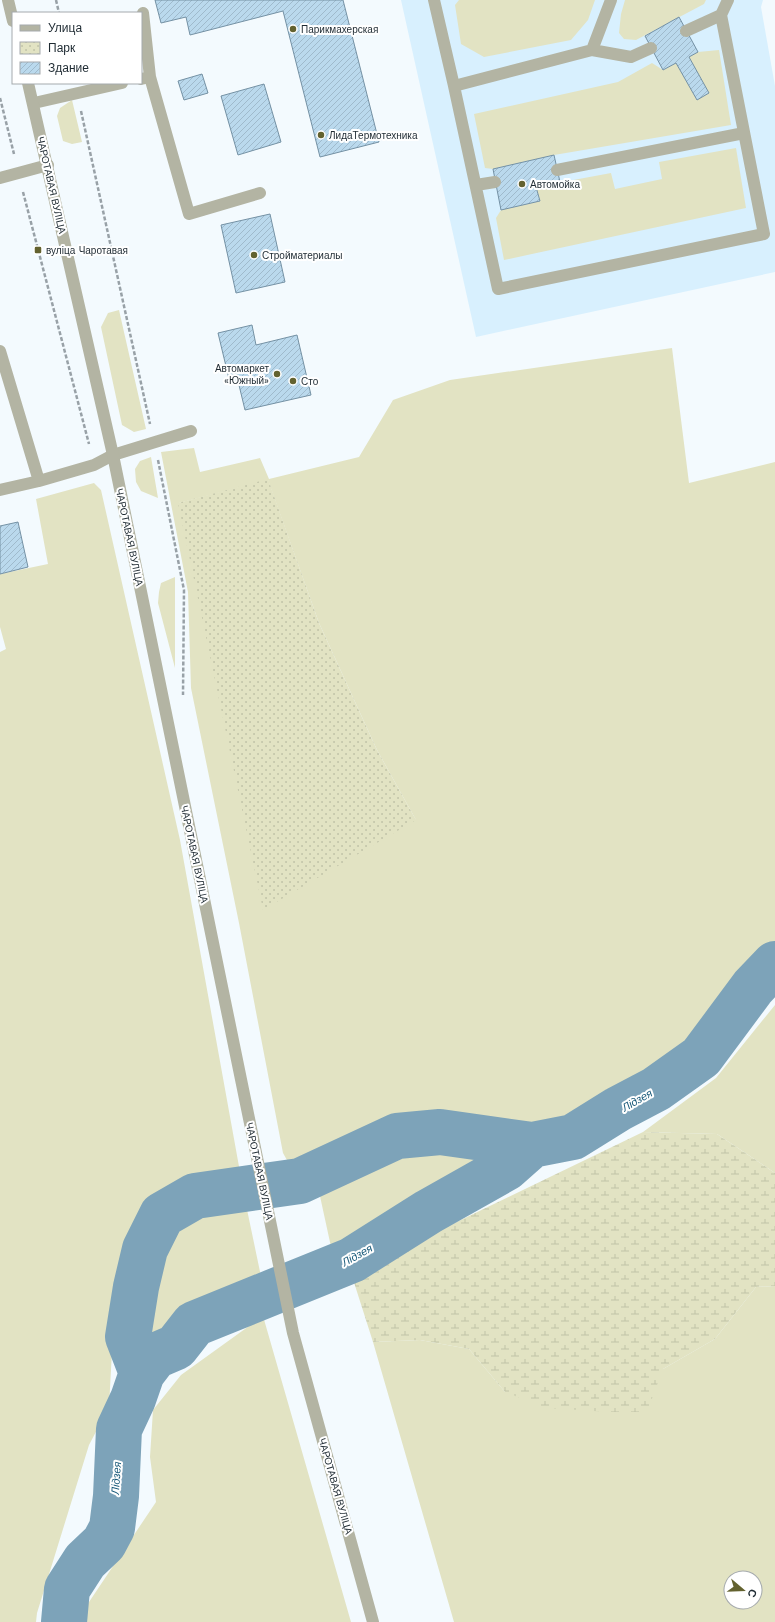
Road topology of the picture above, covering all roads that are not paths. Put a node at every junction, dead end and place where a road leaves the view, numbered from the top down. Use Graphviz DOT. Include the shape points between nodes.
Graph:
graph roads {
  1 [pos="8,0"];
  2 [pos="434,0"];
  3 [pos="612,0"];
  4 [pos="728,0"];
  5 [pos="143,13"];
  6 [pos="721,15"];
  7 [pos="12,17"];
  8 [pos="686,31"];
  9 [pos="651,48"];
  10 [pos="592,50"];
  11 [pos="146,78"];
  12 [pos="28,84"];
  13 [pos="118,84"];
  14 [pos="454,86"];
  15 [pos="34,104"];
  16 [pos="744,133"];
  17 [pos="48,165"];
  18 [pos="557,170"];
  19 [pos="0,178"];
  20 [pos="495,182"];
  21 [pos="476,186"];
  22 [pos="260,193"];
  23 [pos="0,351"];
  24 [pos="191,431"];
  25 [pos="113,455"];
  26 [pos="39,482"];
  27 [pos="0,490"];
  28 [pos="373,1622"];
  1 -- 7 [label="street"];
  2 -- 14 [label="street"];
  3 -- 10 [label="street"];
  4 -- 6 [label="street"];
  5 -- 11 [label="street"];
  6 -- 8 [label="street"];
  6 -- 16 [label="street"];
  9 -- 10 [label="street" via="631,57"];
  10 -- 14 [label="street"];
  11 -- 22 [label="street" via="189,214"];
  12 -- 15 [label="street, ЧАРОТАВАЯ ВУЛІЦА"];
  13 -- 15 [label="street"];
  14 -- 21 [label="street"];
  15 -- 17 [label="street, ЧАРОТАВАЯ ВУЛІЦА"];
  16 -- 18 [label="street"];
  16 -- 21 [label="street" via="764,234 498,289"];
  17 -- 19 [label="street"];
  17 -- 25 [label="street, ЧАРОТАВАЯ ВУЛІЦА"];
  20 -- 21 [label="street"];
  23 -- 26 [label="street"];
  24 -- 25 [label="street"];
  25 -- 26 [label="street" via="94,465"];
  25 -- 28 [label="street, ЧАРОТАВАЯ ВУЛІЦА" via="293,1333"];
  26 -- 27 [label="street"];
}
